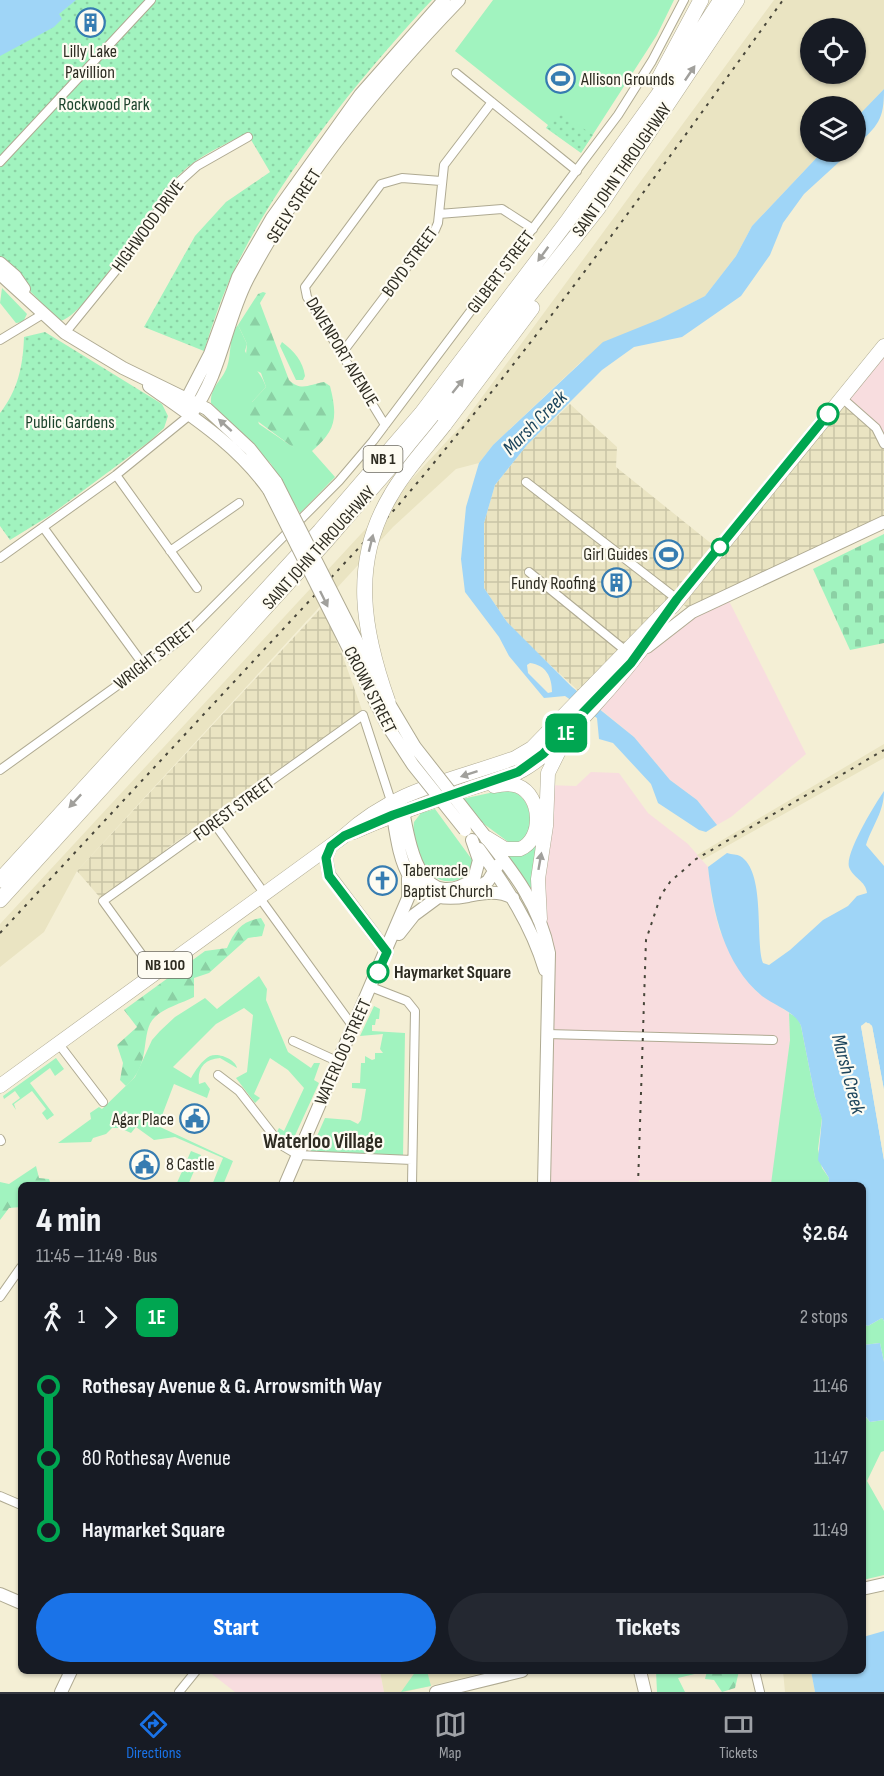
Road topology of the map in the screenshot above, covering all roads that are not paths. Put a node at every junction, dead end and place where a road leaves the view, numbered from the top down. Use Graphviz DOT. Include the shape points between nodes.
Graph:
graph roads {
  1 [pos="151,0"];
  2 [pos="444,0"];
  3 [pos="459,0"];
  4 [pos="684,0"];
  5 [pos="701,0"];
  6 [pos="721,0"];
  7 [pos="737,0"];
  8 [pos="456,73"];
  9 [pos="492,102"];
  10 [pos="248,137"];
  11 [pos="0,162"];
  12 [pos="609,162"];
  13 [pos="577,171"];
  14 [pos="441,181"];
  15 [pos="598,208"];
  16 [pos="440,214"];
  17 [pos="533,229"];
  18 [pos="0,263"];
  19 [pos="0,274"];
  20 [pos="39,310"];
  21 [pos="65,333"];
  22 [pos="0,340"];
  23 [pos="884,346"];
  24 [pos="342,353"];
  25 [pos="842,398"];
  26 [pos="190,406"];
  27 [pos="385,425"];
  28 [pos="884,444"];
  29 [pos="116,475"];
  30 [pos="526,482"];
  31 [pos="273,486"];
  32 [pos="239,503"];
  33 [pos="884,522"];
  34 [pos="295,526"];
  35 [pos="43,527"];
  36 [pos="170,551"];
  37 [pos="0,558"];
  38 [pos="529,572"];
  39 [pos="197,588"];
  40 [pos="677,599"];
  41 [pos="692,612"];
  42 [pos="633,652"];
  43 [pos="145,667"];
  44 [pos="388,702"];
  45 [pos="574,719"];
  46 [pos="503,762"];
  47 [pos="0,770"];
  48 [pos="518,772"];
  49 [pos="465,790"];
  50 [pos="391,801"];
  51 [pos="398,813"];
  52 [pos="546,816"];
  53 [pos="214,823"];
  54 [pos="468,835"];
  55 [pos="344,836"];
  56 [pos="487,838"];
  57 [pos="331,846"];
  58 [pos="502,858"];
  59 [pos="495,872"];
  60 [pos="408,878"];
  61 [pos="0,880"];
  62 [pos="262,895"];
  63 [pos="462,897"];
  64 [pos="437,898"];
  65 [pos="513,898"];
  66 [pos="0,900"];
  67 [pos="540,919"];
  68 [pos="387,952"];
  69 [pos="155,973"];
  70 [pos="548,983"];
  71 [pos="371,987"];
  72 [pos="354,1028"];
  73 [pos="547,1034"];
  74 [pos="773,1040"];
  75 [pos="292,1041"];
  76 [pos="58,1043"];
  77 [pos="339,1062"];
  78 [pos="218,1075"];
  79 [pos="0,1086"];
  80 [pos="103,1102"];
  81 [pos="298,1155"];
  82 [pos="412,1160"];
  83 [pos="286,1182"];
  84 [pos="412,1182"];
  85 [pos="544,1182"];
  86 [pos="18,1271"];
  87 [pos="0,1297"];
  88 [pos="0,1496"];
  89 [pos="18,1504"];
  90 [pos="884,1584"];
  91 [pos="866,1588"];
  92 [pos="0,1594"];
  93 [pos="18,1602"];
  94 [pos="69,1674"];
  95 [pos="193,1674"];
  96 [pos="514,1674"];
  97 [pos="641,1674"];
  98 [pos="648,1674"];
  99 [pos="756,1674"];
  100 [pos="480,1687"];
  101 [pos="61,1692"];
  102 [pos="178,1692"];
  103 [pos="436,1692"];
  104 [pos="646,1692"];
  105 [pos="760,1692"];
  1 -- 11 [label="street"];
  2 -- 26 [label="main road, SEELY STREET" via="360,94 272,218 238,277"];
  3 -- 26 [label="main road, SEELY STREET" via="370,98 288,213 242,292 215,368"];
  4 -- 13 [label="street, GILBERT STREET" via="629,99"];
  5 -- 12 [label="highway"];
  6 -- 12 [label="highway, SAINT JOHN THROUGHWAY / NB 1"];
  15 -- 7 [label="highway, SAINT JOHN THROUGHWAY / NB 1, one-way"];
  8 -- 9 [label="street"];
  9 -- 13 [label="street"];
  9 -- 14 [label="street, BOYD STREET" via="445,163"];
  10 -- 21 [label="street, HIGHWOOD DRIVE" via="197,166 177,184 117,269"];
  12 -- 61 [label="highway, SAINT JOHN THROUGHWAY / NB 1, one-way" via="531,271 369,476"];
  13 -- 17 [label="street, GILBERT STREET"];
  14 -- 16 [label="street, BOYD STREET"];
  14 -- 24 [label="street, DAVENPORT AVENUE" via="402,178 381,184 308,280 306,297"];
  44 -- 15 [label="highway, one-way, bridge" via="368,639 364,598 367,557 376,522 390,496 542,296"];
  66 -- 15 [label="highway, SAINT JOHN THROUGHWAY / NB 1, one-way" via="377,483"];
  16 -- 17 [label="street" via="502,209"];
  16 -- 24 [label="street, BOYD STREET" via="435,230"];
  17 -- 27 [label="street, GILBERT STREET"];
  18 -- 20 [label="main road" via="15,276"];
  19 -- 20 [label="main road"];
  20 -- 21 [label="main road, CROWN STREET"];
  20 -- 22 [label="street"];
  21 -- 26 [label="main road, CROWN STREET"];
  23 -- 25 [label="main road, NB 100"];
  24 -- 27 [label="street, DAVENPORT AVENUE"];
  25 -- 28 [label="street" via="876,428"];
  25 -- 40 [label="main road, NB 100"];
  26 -- 29 [label="street, SEELY STREET" via="168,434"];
  26 -- 31 [label="main road, CROWN STREET"];
  27 -- 34 [label="street, GILBERT STREET"];
  29 -- 35 [label="street, SEELY STREET"];
  29 -- 36 [label="street"];
  30 -- 40 [label="street"];
  31 -- 44 [label="main road, CROWN STREET, bridge"];
  31 -- 54 [label="main road, CROWN STREET, one-way, bridge" via="387,725"];
  32 -- 36 [label="street"];
  33 -- 41 [label="main road"];
  34 -- 43 [label="street, WRIGHT STREET" via="184,637"];
  35 -- 37 [label="street, SEELY STREET"];
  35 -- 43 [label="street"];
  36 -- 39 [label="street"];
  38 -- 42 [label="street"];
  40 -- 41 [label="main road"];
  40 -- 42 [label="main road, NB 100"];
  41 -- 42 [label="main road"];
  42 -- 45 [label="main road, NB 100"];
  43 -- 47 [label="street, WRIGHT STREET"];
  44 -- 56 [label="main road, CROWN STREET, bridge" via="426,763"];
  45 -- 46 [label="main road, NB 100" via="532,748"];
  45 -- 48 [label="main road, NB 100" via="537,760"];
  45 -- 52 [label="main road" via="549,765"];
  46 -- 48 [label="main road"];
  46 -- 50 [label="main road, NB 100, one-way"];
  48 -- 49 [label="main road, NB 100"];
  48 -- 52 [label="main road" via="539,794"];
  49 -- 51 [label="main road, NB 100"];
  49 -- 56 [label="main road" via="501,784 518,786 534,805 536,833 526,847 505,849"];
  50 -- 51 [label="main road"];
  50 -- 53 [label="street, FOREST STREET" via="363,715"];
  50 -- 55 [label="main road, NB 100" via="366,815"];
  51 -- 54 [label="main road" via="415,866 437,886 458,887 474,879 479,860"];
  51 -- 55 [label="main road, NB 100"];
  51 -- 60 [label="main road"];
  67 -- 52 [label="main road, one-way" via="538,879"];
  53 -- 62 [label="street"];
  53 -- 69 [label="street, FOREST STREET" via="104,901"];
  54 -- 59 [label="main road, CROWN STREET"];
  55 -- 57 [label="main road, NB 100"];
  56 -- 58 [label="main road, CROWN STREET"];
  57 -- 62 [label="main road, NB 100"];
  57 -- 68 [label="main road" via="326,858 329,876"];
  58 -- 59 [label="main road"];
  58 -- 67 [label="main road, CROWN STREET" via="531,898"];
  59 -- 63 [label="main road"];
  59 -- 65 [label="main road, CROWN STREET"];
  60 -- 64 [label="main road" via="417,889"];
  60 -- 68 [label="main road" via="408,898"];
  62 -- 69 [label="main road, NB 100"];
  62 -- 72 [label="street"];
  63 -- 64 [label="main road"];
  63 -- 65 [label="main road" via="494,892"];
  64 -- 68 [label="main road" via="409,920"];
  65 -- 70 [label="main road, CROWN STREET" via="534,937"];
  67 -- 70 [label="main road, CROWN STREET" via="549,953"];
  68 -- 71 [label="main road, WATERLOO STREET"];
  69 -- 76 [label="main road, NB 100"];
  70 -- 73 [label="main road, CROWN STREET"];
  71 -- 72 [label="main road, WATERLOO STREET"];
  71 -- 82 [label="street" via="407,1001 415,1011"];
  72 -- 77 [label="main road, WATERLOO STREET"];
  73 -- 74 [label="street"];
  73 -- 85 [label="main road, CROWN STREET"];
  75 -- 77 [label="street"];
  76 -- 79 [label="main road, NB 100"];
  76 -- 80 [label="street"];
  77 -- 81 [label="main road, WATERLOO STREET"];
  78 -- 81 [label="street" via="239,1091 281,1145"];
  81 -- 82 [label="street"];
  81 -- 83 [label="main road, WATERLOO STREET"];
  82 -- 84 [label="street"];
  86 -- 87 [label="street"];
  88 -- 89 [label="street"];
  90 -- 91 [label="main road"];
  92 -- 93 [label="main road"];
  94 -- 101 [label="main road"];
  95 -- 102 [label="street"];
  96 -- 100 [label="main road"];
  97 -- 104 [label="main road"];
  98 -- 104 [label="main road"];
  99 -- 105 [label="street"];
  100 -- 103 [label="main road"];
}
